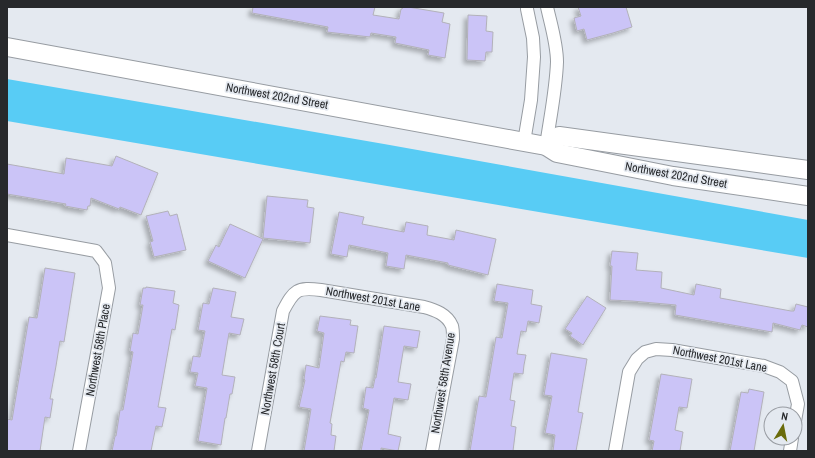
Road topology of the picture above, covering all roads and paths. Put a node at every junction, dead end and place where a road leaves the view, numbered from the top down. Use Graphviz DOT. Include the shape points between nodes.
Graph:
graph roads {
  1 [pos="527,7"];
  2 [pos="547,7"];
  3 [pos="553,34"];
  4 [pos="533,38"];
  5 [pos="7,47"];
  6 [pos="544,74"];
  7 [pos="524,142"];
  8 [pos="546,146"];
  9 [pos="808,170"];
  10 [pos="808,196"];
  11 [pos="7,235"];
  12 [pos="297,291"];
  13 [pos="446,318"];
  14 [pos="798,406"];
  15 [pos="79,451"];
  16 [pos="258,451"];
  17 [pos="432,451"];
  18 [pos="615,451"];
  1 -- 4 [label="street"];
  2 -- 3 [label="street"];
  3 -- 4 [label="street"];
  3 -- 6 [label="street" via="557,62"];
  4 -- 6 [label="street" via="534,57"];
  5 -- 7 [label="street, Northwest 202nd Street"];
  6 -- 7 [label="street" via="531,100"];
  6 -- 8 [label="street" via="553,105"];
  7 -- 8 [label="street, Northwest 202nd Street"];
  8 -- 9 [label="street, Northwest 202nd Street" via="559,136"];
  8 -- 10 [label="street, Northwest 202nd Street" via="557,153 673,176"];
  11 -- 15 [label="street, Northwest 58th Place" via="96,251 105,263 109,288"];
  12 -- 13 [label="street, Northwest 201st Lane" via="306,288 424,307"];
  12 -- 16 [label="street, Northwest 58th Court" via="283,311"];
  13 -- 17 [label="street, Northwest 58th Avenue" via="452,327 453,338"];
  14 -- 18 [label="street, Northwest 201st Lane" via="792,381 780,372 764,366 656,349 645,352 629,372"];
}
